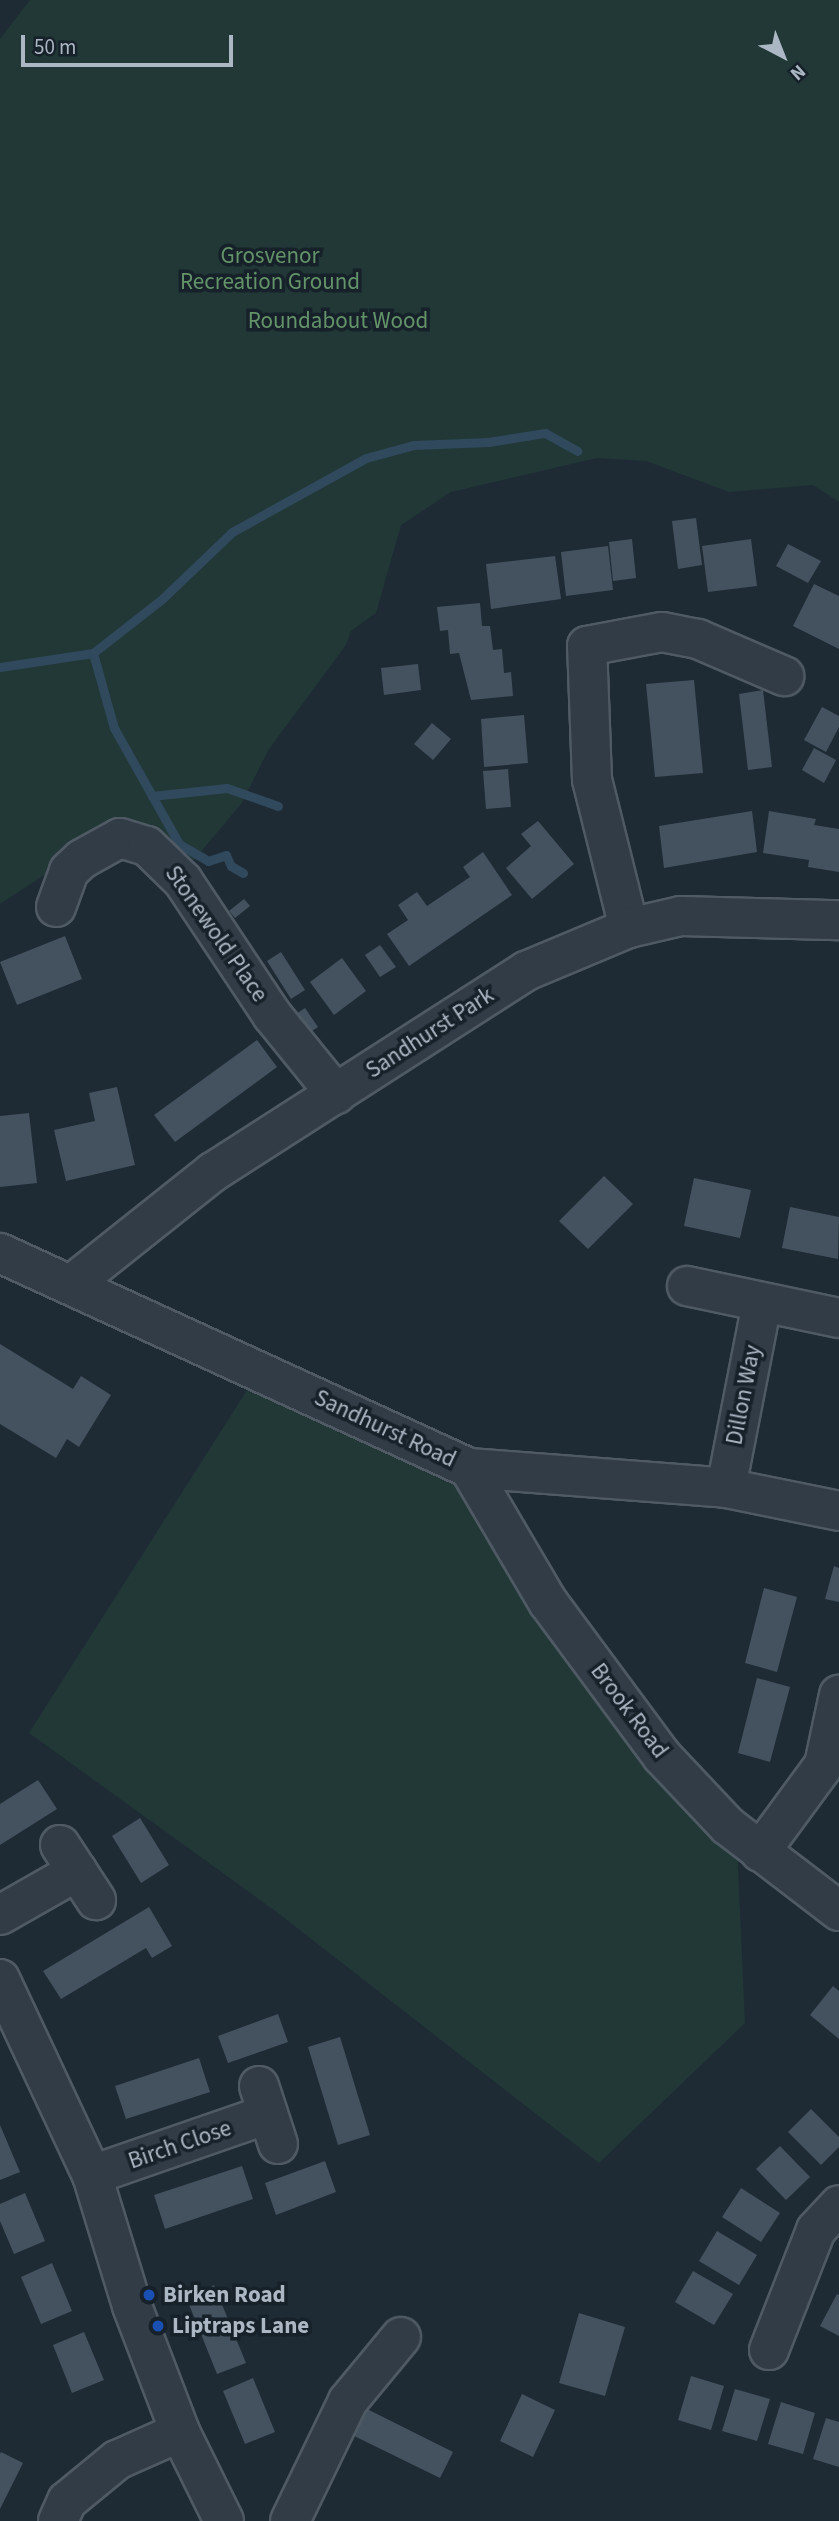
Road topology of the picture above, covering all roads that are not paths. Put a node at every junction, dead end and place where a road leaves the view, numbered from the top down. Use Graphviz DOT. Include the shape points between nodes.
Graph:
graph roads {
  1 [pos="784,676"];
  2 [pos="56,906"];
  3 [pos="839,920"];
  4 [pos="629,928"];
  5 [pos="336,1094"];
  6 [pos="0,1253"];
  7 [pos="72,1284"];
  8 [pos="687,1286"];
  9 [pos="762,1302"];
  10 [pos="839,1318"];
  11 [pos="469,1468"];
  12 [pos="726,1488"];
  13 [pos="839,1511"];
  14 [pos="839,1695"];
  15 [pos="761,1852"];
  16 [pos="78,1872"];
  17 [pos="839,1911"];
  18 [pos="0,1915"];
  19 [pos="0,1979"];
  20 [pos="268,2115"];
  21 [pos="92,2175"];
  22 [pos="839,2205"];
  23 [pos="401,2337"];
  24 [pos="769,2350"];
  25 [pos="180,2432"];
  26 [pos="58,2521"];
  27 [pos="224,2521"];
  28 [pos="290,2521"];
  1 -- 4 [label="street" via="698,639 662,632 587,646 592,779"];
  2 -- 5 [label="street, Stonewold Place" via="69,871 92,853 120,838 147,846 183,881 272,1015"];
  3 -- 4 [label="street, Sandhurst Park" via="681,916"];
  4 -- 5 [label="street, Sandhurst Park" via="526,971"];
  5 -- 7 [label="street, Sandhurst Park" via="213,1172"];
  6 -- 7 [label="street, Sandhurst Road"];
  7 -- 11 [label="street, Sandhurst Road"];
  8 -- 9 [label="street"];
  9 -- 10 [label="street"];
  9 -- 12 [label="street, Dillon Way"];
  11 -- 12 [label="street, Sandhurst Road"];
  11 -- 15 [label="street, Brook Road" via="548,1602 662,1756"];
  12 -- 13 [label="street, Sandhurst Road"];
  14 -- 15 [label="street" via="824,1765"];
  15 -- 17 [label="street, Brook Road"];
  16 -- 18 [label="street"];
  19 -- 21 [label="street"];
  20 -- 21 [label="street, Birch Close"];
  21 -- 25 [label="street" via="132,2306"];
  22 -- 24 [label="street" via="816,2231"];
  23 -- 28 [label="street" via="348,2401"];
  25 -- 26 [label="street" via="117,2460 67,2501"];
  25 -- 27 [label="street"];
}
